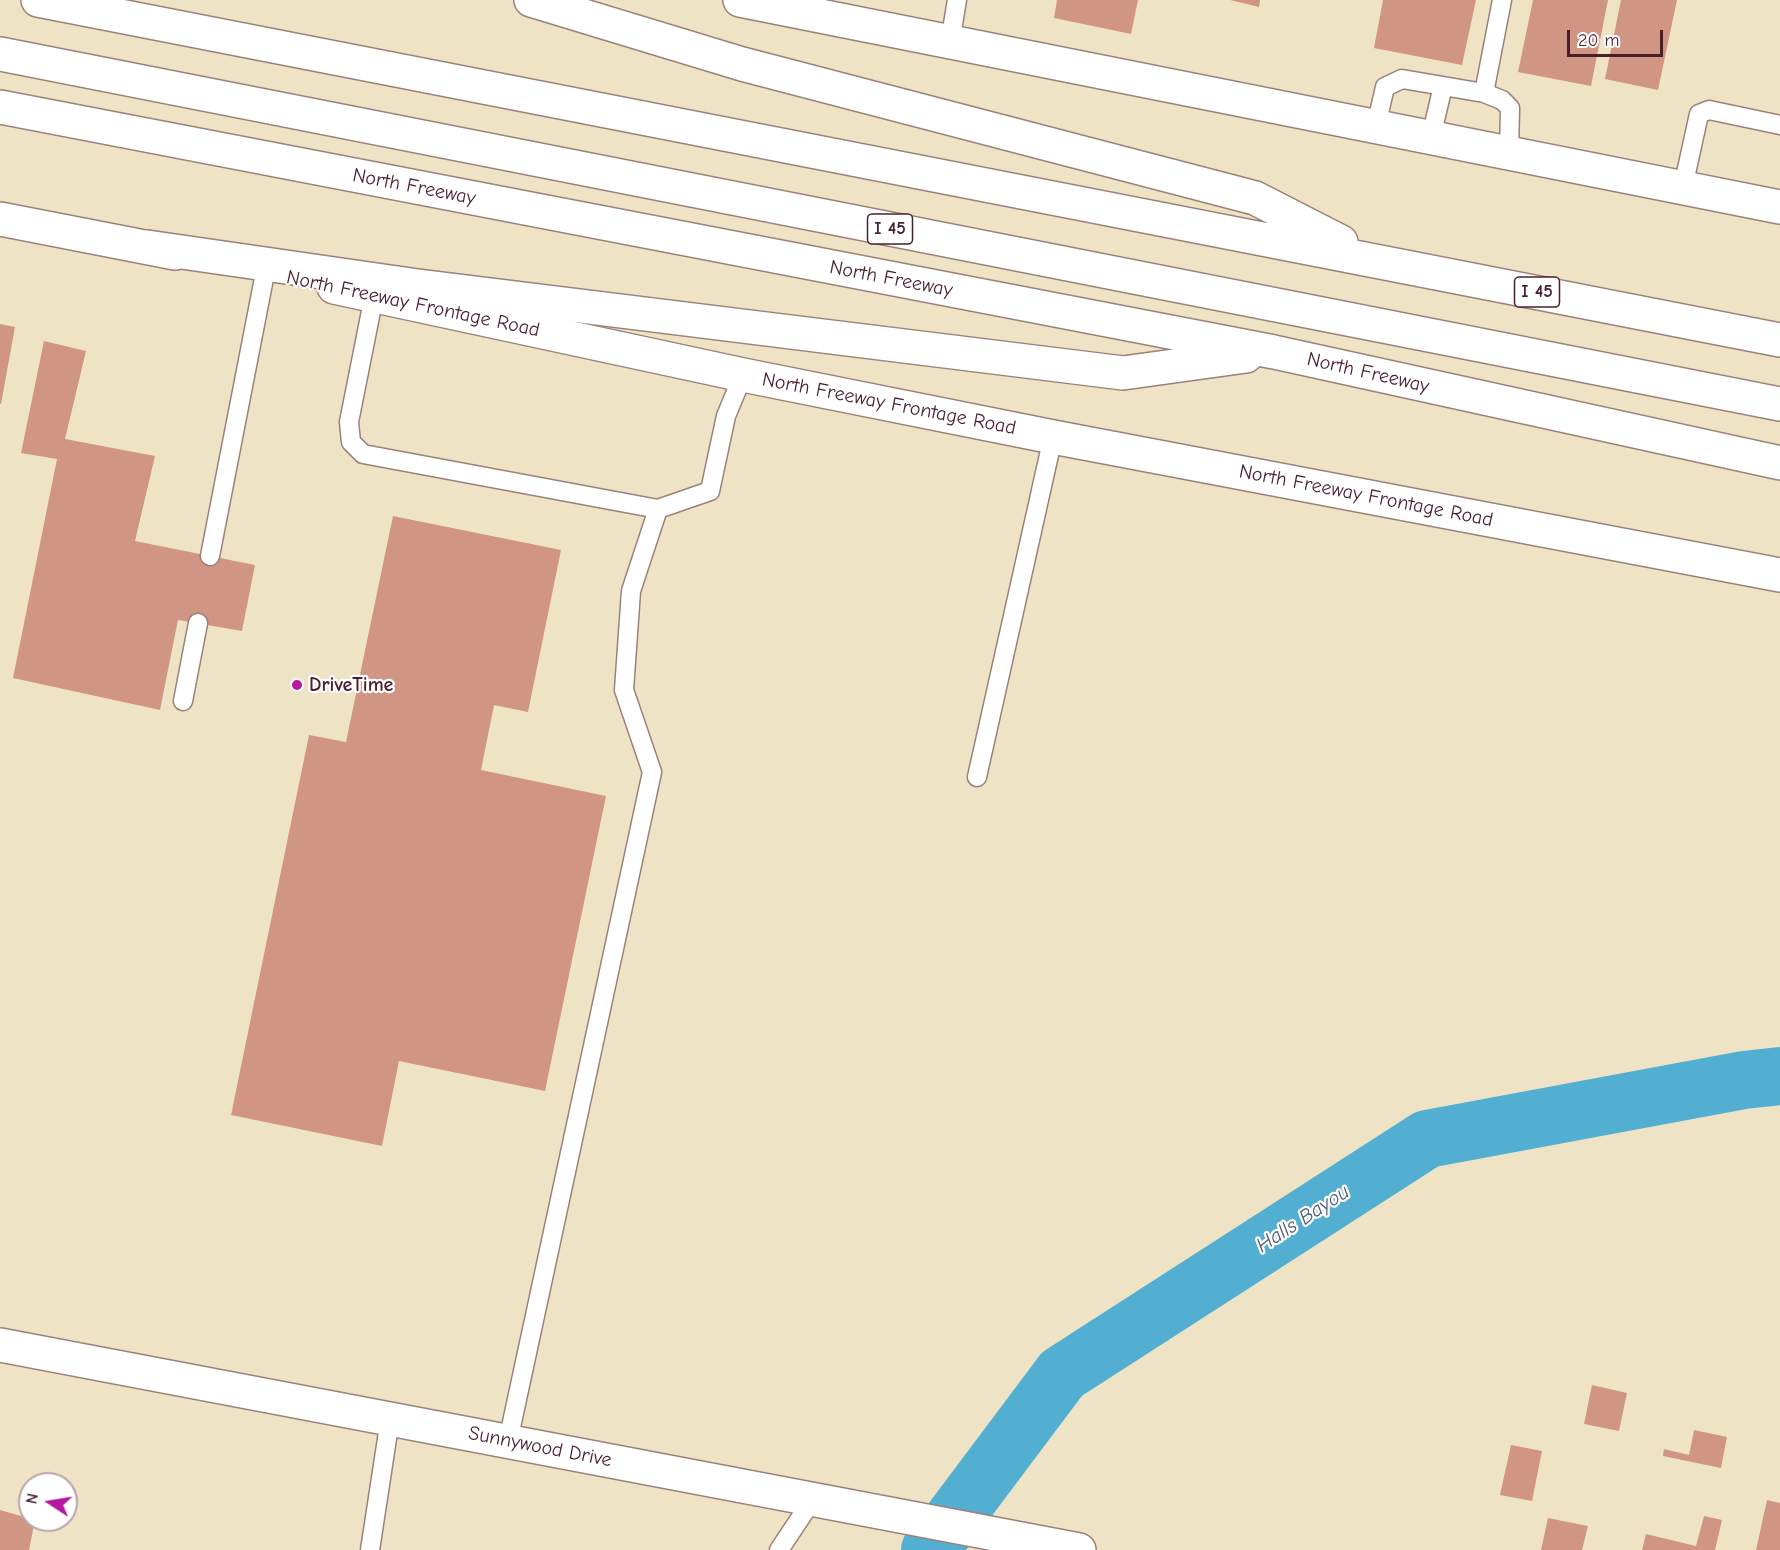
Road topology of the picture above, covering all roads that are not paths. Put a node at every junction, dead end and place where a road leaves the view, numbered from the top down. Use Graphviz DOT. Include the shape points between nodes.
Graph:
graph roads {
  1 [pos="38,0"];
  2 [pos="531,0"];
  3 [pos="740,0"];
  4 [pos="957,0"];
  5 [pos="1502,0"];
  6 [pos="950,42"];
  7 [pos="0,54"];
  8 [pos="1443,86"];
  9 [pos="1484,93"];
  10 [pos="0,107"];
  11 [pos="1376,126"];
  12 [pos="1780,126"];
  13 [pos="1431,137"];
  14 [pos="1509,153"];
  15 [pos="1683,187"];
  16 [pos="1780,207"];
  17 [pos="0,219"];
  18 [pos="147,248"];
  19 [pos="1375,260"];
  20 [pos="266,273"];
  21 [pos="374,296"];
  22 [pos="1780,340"];
  23 [pos="1274,352"];
  24 [pos="743,375"];
  25 [pos="1780,404"];
  26 [pos="1053,437"];
  27 [pos="1780,463"];
  28 [pos="658,509"];
  29 [pos="210,556"];
  30 [pos="1780,574"];
  31 [pos="198,623"];
  32 [pos="183,701"];
  33 [pos="977,777"];
  34 [pos="0,1345"];
  35 [pos="390,1419"];
  36 [pos="508,1441"];
  37 [pos="813,1500"];
  38 [pos="370,1550"];
  39 [pos="779,1550"];
  40 [pos="1079,1550"];
  1 -- 19 [label="main road, I 45"];
  2 -- 19 [label="main road" via="742,64 1255,198"];
  3 -- 6 [label="main road"];
  4 -- 6 [label="lane"];
  5 -- 9 [label="lane"];
  6 -- 11 [label="main road"];
  7 -- 25 [label="main road, I 45"];
  8 -- 9 [label="lane"];
  8 -- 11 [label="lane" via="1402,79 1385,87"];
  8 -- 13 [label="lane"];
  9 -- 14 [label="lane" via="1510,108"];
  10 -- 23 [label="main road, North Freeway"];
  11 -- 13 [label="main road"];
  12 -- 15 [label="lane" via="1709,110 1699,114"];
  13 -- 14 [label="main road"];
  14 -- 15 [label="main road"];
  15 -- 16 [label="main road"];
  17 -- 18 [label="main road, North Freeway Frontage Road"];
  18 -- 20 [label="main road, North Freeway Frontage Road"];
  18 -- 23 [label="main road" via="418,286 1124,373"];
  19 -- 22 [label="main road, I 45"];
  20 -- 21 [label="main road, North Freeway Frontage Road"];
  20 -- 29 [label="lane"];
  21 -- 24 [label="main road, North Freeway Frontage Road"];
  21 -- 28 [label="lane" via="349,422 351,442 363,454"];
  23 -- 27 [label="main road, North Freeway"];
  24 -- 26 [label="main road, North Freeway Frontage Road"];
  24 -- 28 [label="lane" via="726,416 710,491"];
  26 -- 30 [label="main road, North Freeway Frontage Road"];
  26 -- 33 [label="lane"];
  28 -- 36 [label="lane" via="631,591 624,690 652,772"];
  31 -- 32 [label="lane"];
  34 -- 35 [label="main road, Sunnywood Drive"];
  35 -- 36 [label="main road, Sunnywood Drive"];
  35 -- 38 [label="lane"];
  36 -- 37 [label="main road, Sunnywood Drive"];
  37 -- 39 [label="lane"];
  37 -- 40 [label="main road, Sunnywood Drive"];
}
